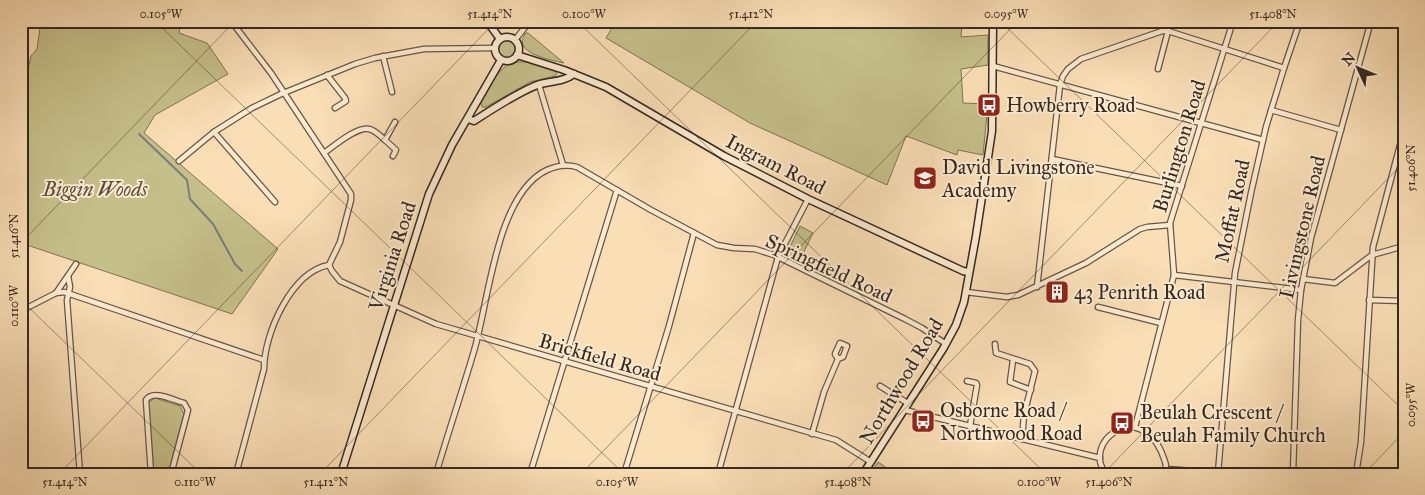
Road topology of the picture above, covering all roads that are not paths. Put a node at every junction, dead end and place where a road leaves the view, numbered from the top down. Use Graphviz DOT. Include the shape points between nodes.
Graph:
graph roads {
  1 [pos="232,21"];
  2 [pos="487,21"];
  3 [pos="530,21"];
  4 [pos="993,21"];
  5 [pos="1039,21"];
  6 [pos="1233,21"];
  7 [pos="1300,21"];
  8 [pos="1371,21"];
  9 [pos="1394,21"];
  10 [pos="1050,24"];
  11 [pos="1404,24"];
  12 [pos="1168,31"];
  13 [pos="500,39"];
  14 [pos="515,40"];
  15 [pos="494,48"];
  16 [pos="1224,50"];
  17 [pos="517,55"];
  18 [pos="383,56"];
  19 [pos="501,60"];
  20 [pos="994,66"];
  21 [pos="1284,68"];
  22 [pos="1158,69"];
  23 [pos="574,74"];
  24 [pos="327,75"];
  25 [pos="539,84"];
  26 [pos="1060,84"];
  27 [pos="392,92"];
  28 [pos="285,93"];
  29 [pos="335,108"];
  30 [pos="1271,110"];
  31 [pos="468,119"];
  32 [pos="395,122"];
  33 [pos="1201,124"];
  34 [pos="1340,130"];
  35 [pos="1404,130"];
  36 [pos="214,132"];
  37 [pos="385,140"];
  38 [pos="1263,140"];
  39 [pos="324,153"];
  40 [pos="393,156"];
  41 [pos="1052,159"];
  42 [pos="179,161"];
  43 [pos="563,166"];
  44 [pos="1182,186"];
  45 [pos="617,190"];
  46 [pos="808,199"];
  47 [pos="275,202"];
  48 [pos="1170,225"];
  49 [pos="694,233"];
  50 [pos="1404,246"];
  51 [pos="1372,255"];
  52 [pos="778,257"];
  53 [pos="76,264"];
  54 [pos="329,265"];
  55 [pos="968,272"];
  56 [pos="1174,275"];
  57 [pos="68,276"];
  58 [pos="1303,279"];
  59 [pos="1234,282"];
  60 [pos="1037,287"];
  61 [pos="1301,290"];
  62 [pos="966,292"];
  63 [pos="56,293"];
  64 [pos="68,293"];
  65 [pos="1369,300"];
  66 [pos="1404,302"];
  67 [pos="393,306"];
  68 [pos="1098,307"];
  69 [pos="21,311"];
  70 [pos="1161,323"];
  71 [pos="478,337"];
  72 [pos="946,344"];
  73 [pos="994,344"];
  74 [pos="838,359"];
  75 [pos="264,360"];
  76 [pos="1013,360"];
  77 [pos="564,362"];
  78 [pos="967,381"];
  79 [pos="880,386"];
  80 [pos="650,388"];
  81 [pos="1031,390"];
  82 [pos="907,407"];
  83 [pos="736,412"];
  84 [pos="970,426"];
  85 [pos="1135,427"];
  86 [pos="812,434"];
  87 [pos="1022,439"];
  88 [pos="1100,458"];
  89 [pos="871,462"];
  90 [pos="1166,472"];
  91 [pos="1218,473"];
  92 [pos="1293,473"];
  93 [pos="80,474"];
  94 [pos="151,474"];
  95 [pos="170,474"];
  96 [pos="236,474"];
  97 [pos="341,474"];
  98 [pos="436,474"];
  99 [pos="530,474"];
  100 [pos="624,474"];
  101 [pos="718,474"];
  102 [pos="863,474"];
  103 [pos="1106,474"];
  104 [pos="1234,474"];
  105 [pos="1287,474"];
  106 [pos="1299,474"];
  107 [pos="1356,474"];
  1 -- 28 [label="street"];
  2 -- 13 [label="street"];
  3 -- 14 [label="street"];
  4 -- 20 [label="street, Northwood Road"];
  5 -- 10 [label="street"];
  6 -- 16 [label="street, Burlington Road"];
  7 -- 21 [label="street, Moffat Road"];
  8 -- 34 [label="street, Livingstone Road"];
  9 -- 11 [label="street"];
  12 -- 16 [label="street"];
  12 -- 22 [label="street"];
  12 -- 26 [label="street" via="1081,59 1068,69"];
  13 -- 14 [label="street" via="508,37"];
  13 -- 15 [label="street"];
  14 -- 17 [label="street"];
  15 -- 18 [label="street" via="436,48"];
  15 -- 19 [label="street"];
  16 -- 21 [label="street"];
  16 -- 33 [label="street, Burlington Road"];
  17 -- 19 [label="street" via="510,61"];
  17 -- 23 [label="street, Ingram Road"];
  18 -- 24 [label="street"];
  18 -- 27 [label="street"];
  19 -- 31 [label="street, Virginia Road"];
  20 -- 26 [label="street"];
  20 -- 55 [label="street, Northwood Road" via="992,131"];
  21 -- 30 [label="street, Moffat Road"];
  23 -- 25 [label="street" via="568,79"];
  23 -- 46 [label="street, Ingram Road" via="612,90 724,156"];
  24 -- 28 [label="street"];
  24 -- 29 [label="street" via="346,101"];
  25 -- 31 [label="street" via="474,120"];
  25 -- 43 [label="street"];
  26 -- 33 [label="street"];
  26 -- 41 [label="street"];
  28 -- 36 [label="street" via="252,108"];
  28 -- 39 [label="street"];
  30 -- 34 [label="street"];
  30 -- 38 [label="street, Moffat Road"];
  31 -- 67 [label="street, Virginia Road" via="429,194"];
  32 -- 37 [label="street"];
  33 -- 38 [label="street"];
  33 -- 44 [label="street, Burlington Road"];
  34 -- 58 [label="street, Livingstone Road"];
  35 -- 51 [label="street"];
  36 -- 42 [label="street"];
  36 -- 47 [label="street"];
  37 -- 39 [label="street" via="372,129 363,129"];
  37 -- 40 [label="street" via="396,150"];
  38 -- 59 [label="street, Moffat Road"];
  39 -- 54 [label="street" via="352,195 340,242"];
  41 -- 44 [label="street"];
  41 -- 60 [label="street"];
  43 -- 45 [label="street, Springfield Road" via="575,166"];
  43 -- 71 [label="street" via="544,171 530,181 513,207 496,257"];
  44 -- 48 [label="street, Burlington Road"];
  45 -- 49 [label="street, Springfield Road"];
  45 -- 77 [label="street"];
  46 -- 52 [label="street"];
  46 -- 55 [label="street, Ingram Road"];
  48 -- 56 [label="street, Burlington Road"];
  48 -- 60 [label="street" via="1140,229 1097,257"];
  49 -- 52 [label="street, Springfield Road" via="722,246 759,250"];
  49 -- 80 [label="street"];
  50 -- 51 [label="street"];
  51 -- 58 [label="street" via="1335,283"];
  51 -- 65 [label="street"];
  52 -- 72 [label="street, Springfield Road" via="913,324"];
  52 -- 83 [label="street"];
  53 -- 57 [label="street"];
  54 -- 67 [label="street, Brickfield Road" via="340,281"];
  54 -- 75 [label="street" via="313,270 290,294 277,318"];
  55 -- 62 [label="street, Northwood Road"];
  56 -- 59 [label="street"];
  56 -- 70 [label="street, Burlington Road"];
  57 -- 63 [label="street"];
  57 -- 64 [label="street"];
  58 -- 61 [label="street, Livingstone Road"];
  59 -- 61 [label="street"];
  59 -- 91 [label="street, Moffat Road"];
  60 -- 62 [label="street" via="1011,297"];
  61 -- 92 [label="street, Livingstone Road"];
  62 -- 72 [label="street, Northwood Road" via="956,325"];
  63 -- 64 [label="street"];
  63 -- 69 [label="street"];
  64 -- 75 [label="street"];
  64 -- 93 [label="street"];
  65 -- 66 [label="street"];
  65 -- 107 [label="street" via="1361,442"];
  67 -- 71 [label="street, Brickfield Road"];
  67 -- 97 [label="street, Virginia Road"];
  68 -- 70 [label="street"];
  70 -- 85 [label="street, Burlington Road"];
  71 -- 77 [label="street, Brickfield Road"];
  71 -- 98 [label="street"];
  72 -- 82 [label="street, Northwood Road"];
  73 -- 76 [label="street" via="996,353"];
  74 -- 86 [label="street"];
  75 -- 96 [label="street"];
  76 -- 81 [label="street" via="1010,382"];
  76 -- 81 [label="street" via="1030,364 1036,371"];
  77 -- 80 [label="street, Brickfield Road"];
  77 -- 99 [label="street"];
  78 -- 84 [label="street" via="978,385"];
  79 -- 82 [label="street"];
  80 -- 83 [label="street, Brickfield Road"];
  80 -- 100 [label="street"];
  81 -- 87 [label="street"];
  82 -- 84 [label="street"];
  82 -- 89 [label="street, Northwood Road"];
  83 -- 86 [label="street, Brickfield Road"];
  83 -- 101 [label="street"];
  84 -- 87 [label="street"];
  85 -- 88 [label="street" via="1110,435"];
  85 -- 90 [label="street" via="1156,442 1165,461"];
  86 -- 89 [label="street, Brickfield Road" via="842,443"];
  87 -- 88 [label="street"];
  88 -- 103 [label="street"];
  89 -- 102 [label="street, Northwood Road"];
  90 -- 91 [label="street"];
  91 -- 104 [label="street"];
  92 -- 105 [label="street"];
  92 -- 106 [label="street"];
  94 -- 95 [label="street" via="146,400 154,394 184,403 188,410"];
}
